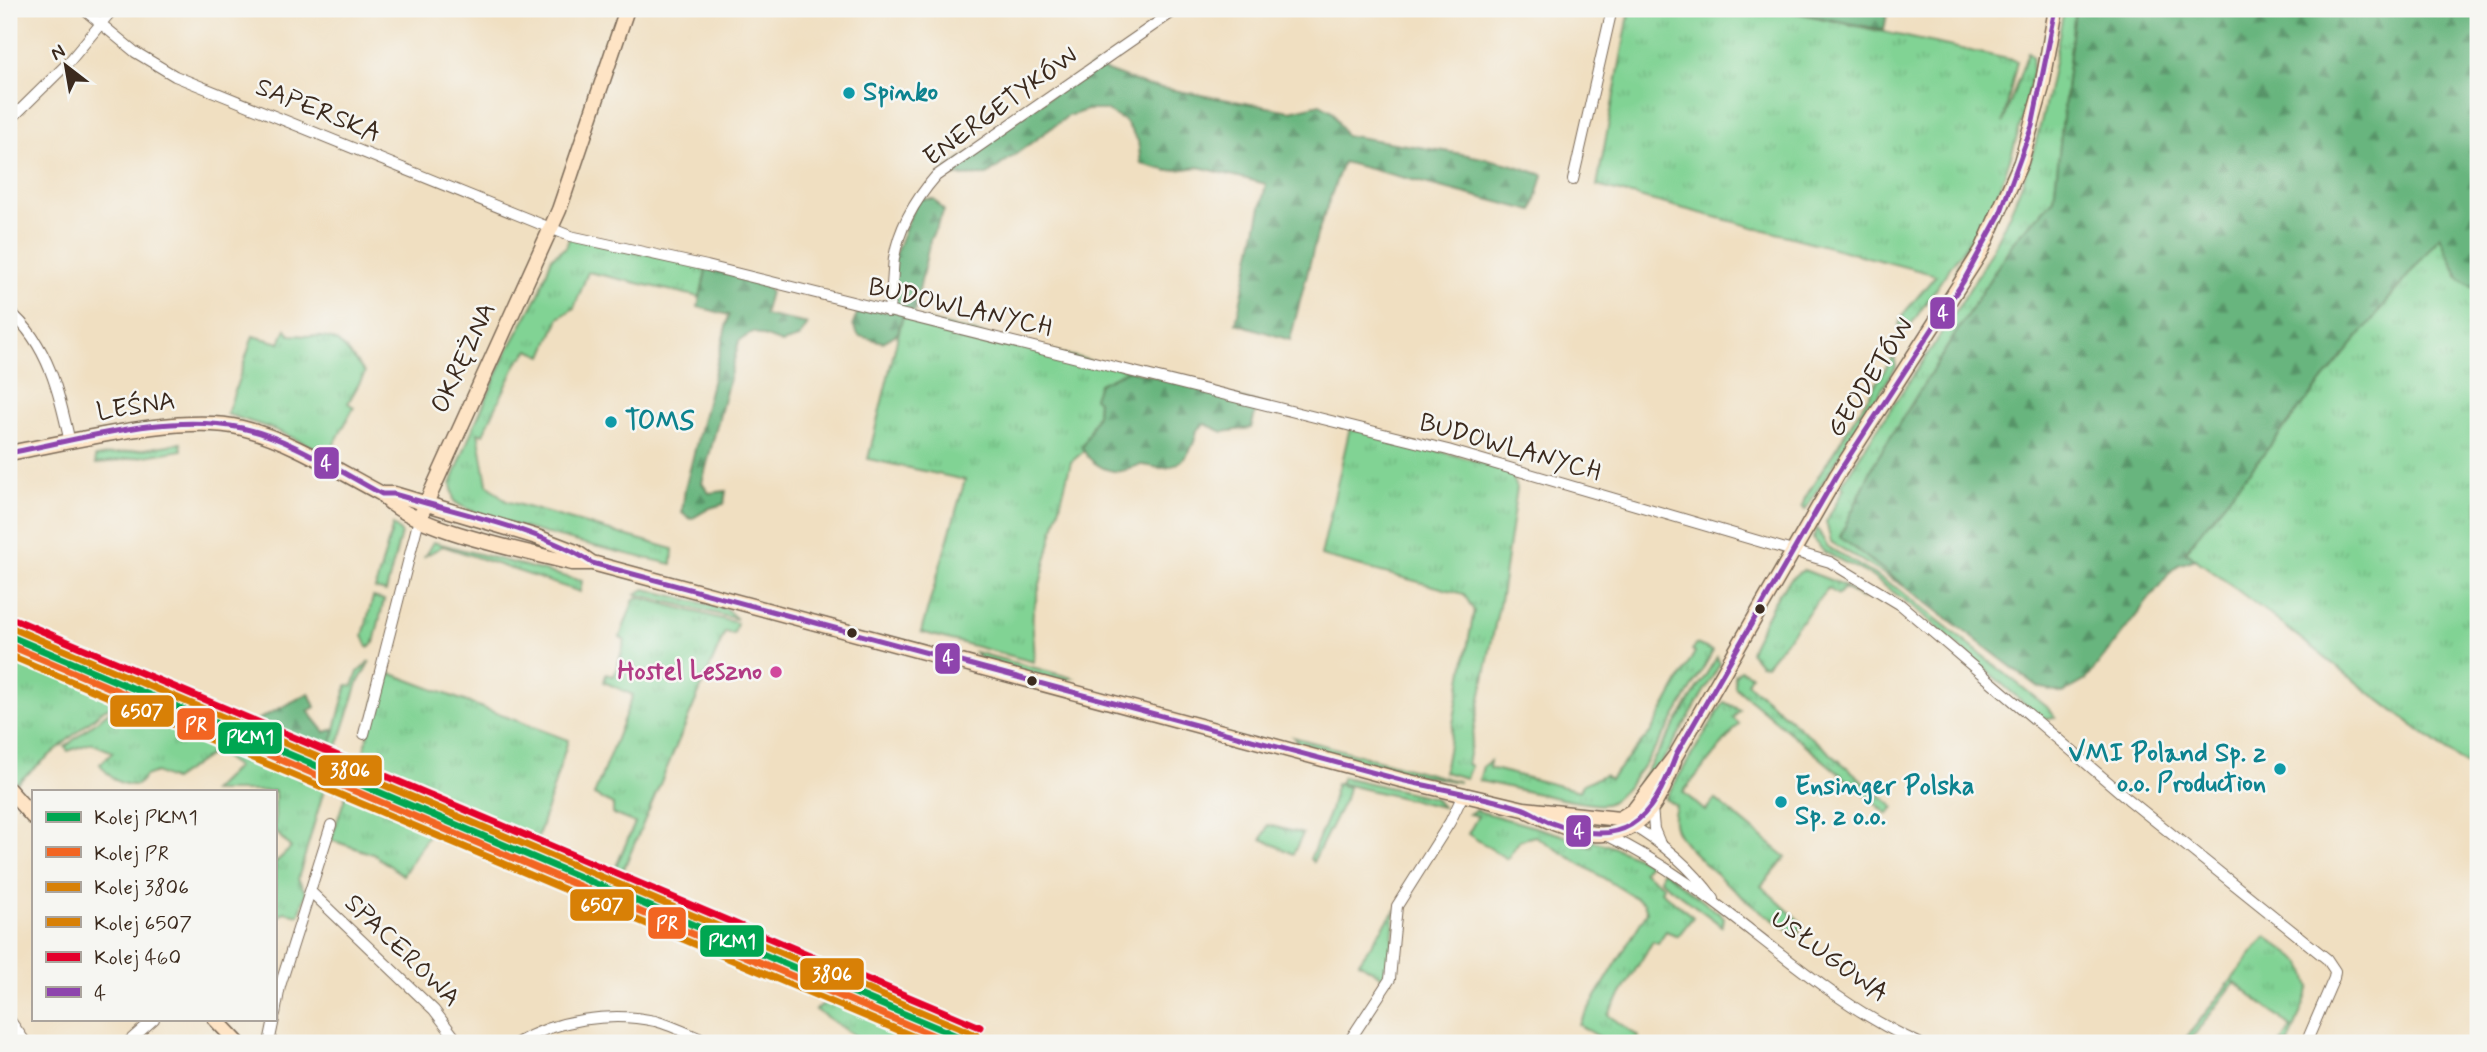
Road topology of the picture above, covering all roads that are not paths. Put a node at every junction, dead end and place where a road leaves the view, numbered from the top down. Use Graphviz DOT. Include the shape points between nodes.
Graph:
graph roads {
  1 [pos="83,9"];
  2 [pos="113,9"];
  3 [pos="627,9"];
  4 [pos="1177,9"];
  5 [pos="1612,9"];
  6 [pos="2056,9"];
  7 [pos="101,24"];
  8 [pos="9,121"];
  9 [pos="1573,180"];
  10 [pos="550,230"];
  11 [pos="9,311"];
  12 [pos="888,312"];
  13 [pos="70,443"];
  14 [pos="9,453"];
  15 [pos="382,494"];
  16 [pos="425,503"];
  17 [pos="419,519"];
  18 [pos="1795,550"];
  19 [pos="592,563"];
  20 [pos="364,734"];
  21 [pos="1676,755"];
  22 [pos="9,790"];
  23 [pos="1463,794"];
  24 [pos="1652,807"];
  25 [pos="1524,809"];
  26 [pos="1634,810"];
  27 [pos="32,816"];
  28 [pos="1619,819"];
  29 [pos="331,825"];
  30 [pos="1635,827"];
  31 [pos="1608,836"];
  32 [pos="1659,841"];
  33 [pos="1644,853"];
  34 [pos="311,892"];
  35 [pos="1716,902"];
  36 [pos="278,983"];
  37 [pos="9,1019"];
  38 [pos="153,1020"];
  39 [pos="216,1020"];
  40 [pos="273,1020"];
  41 [pos="26,1043"];
  42 [pos="127,1043"];
  43 [pos="238,1043"];
  44 [pos="269,1043"];
  45 [pos="460,1043"];
  46 [pos="517,1043"];
  47 [pos="711,1043"];
  48 [pos="1348,1043"];
  49 [pos="1919,1043"];
  50 [pos="2306,1043"];
  1 -- 7 [label="street, SAPERSKA"];
  2 -- 7 [label="street"];
  3 -- 10 [label="street, OKRĘŻNA"];
  4 -- 12 [label="street, ENERGETYKÓW" via="936,176 913,204 894,257"];
  5 -- 9 [label="street"];
  6 -- 18 [label="street, GEODETÓW" via="2032,126 2000,214 1963,282 1868,426"];
  7 -- 8 [label="street"];
  7 -- 10 [label="street, SAPERSKA" via="175,76"];
  10 -- 12 [label="street, BUDOWLANYCH"];
  10 -- 16 [label="street, OKRĘŻNA"];
  11 -- 13 [label="street" via="44,357"];
  12 -- 18 [label="street, BUDOWLANYCH" via="1448,450"];
  13 -- 14 [label="street, LEŚNA"];
  13 -- 15 [label="street, LEŚNA" via="199,422 242,428 317,459"];
  15 -- 16 [label="street, LEŚNA"];
  15 -- 17 [label="street, LEŚNA" via="389,504"];
  16 -- 17 [label="street, OKRĘŻNA"];
  16 -- 19 [label="street, USŁUGOWA" via="537,537"];
  17 -- 19 [label="street, USŁUGOWA" via="572,564"];
  17 -- 20 [label="street, OKRĘŻNA"];
  18 -- 21 [label="street, GEODETÓW"];
  18 -- 50 [label="street, BUDOWLANYCH" via="1853,574 1901,605 2128,799 2332,964 2334,978"];
  19 -- 23 [label="street, USŁUGOWA"];
  21 -- 24 [label="street, GEODETÓW"];
  21 -- 26 [label="street, GEODETÓW"];
  22 -- 27 [label="street"];
  23 -- 25 [label="street, USŁUGOWA"];
  23 -- 48 [label="street" via="1397,906 1390,979"];
  24 -- 30 [label="street, GEODETÓW"];
  24 -- 32 [label="street"];
  25 -- 28 [label="street, USŁUGOWA"];
  25 -- 31 [label="street, USŁUGOWA" via="1550,822"];
  26 -- 28 [label="street"];
  26 -- 30 [label="street"];
  28 -- 30 [label="street, USŁUGOWA"];
  29 -- 34 [label="street"];
  30 -- 31 [label="street"];
  30 -- 32 [label="street, USŁUGOWA"];
  30 -- 33 [label="street"];
  31 -- 33 [label="street, USŁUGOWA"];
  32 -- 35 [label="street, USŁUGOWA" via="1699,878"];
  33 -- 35 [label="street, USŁUGOWA"];
  34 -- 36 [label="street"];
  34 -- 45 [label="street, SPACEROWA" via="434,1010"];
  35 -- 49 [label="street, USŁUGOWA" via="1863,1014"];
  37 -- 41 [label="street"];
  38 -- 42 [label="street"];
  39 -- 43 [label="street"];
  40 -- 44 [label="street"];
  46 -- 47 [label="street" via="564,1024 622,1017 655,1021"];
}
